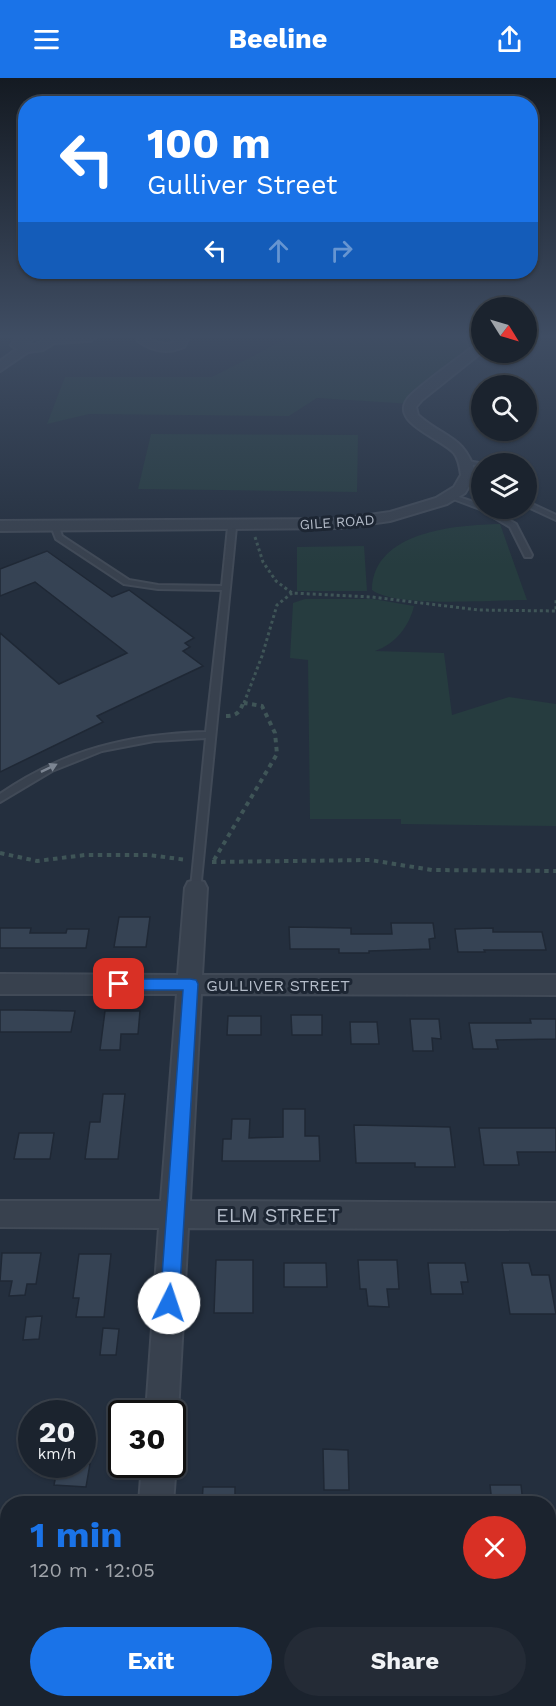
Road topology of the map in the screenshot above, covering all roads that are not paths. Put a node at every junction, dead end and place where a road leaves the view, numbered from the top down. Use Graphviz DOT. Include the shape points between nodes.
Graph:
graph roads {
  1 [pos="411,413"];
  2 [pos="471,460"];
  3 [pos="471,469"];
  4 [pos="450,496"];
  5 [pos="471,504"];
  6 [pos="537,508"];
  7 [pos="556,518"];
  8 [pos="501,519"];
  9 [pos="0,525"];
  10 [pos="55,526"];
  11 [pos="232,527"];
  12 [pos="528,555"];
  13 [pos="226,588"];
  14 [pos="211,735"];
  15 [pos="0,799"];
  16 [pos="197,875"];
  17 [pos="0,984"];
  18 [pos="190,984"];
  19 [pos="556,986"];
  20 [pos="0,1214"];
  21 [pos="175,1215"];
  22 [pos="556,1216"];
  23 [pos="163,1400"];
  24 [pos="158,1478"];
  25 [pos="157,1496"];
  1 -- 2 [label="street" via="416,421"];
  3 -- 4 [label="street" via="460,488"];
  4 -- 5 [label="lane"];
  4 -- 11 [label="street, GILE ROAD" via="418,510 371,521"];
  6 -- 7 [label="lane"];
  8 -- 12 [label="lane" via="513,526"];
  9 -- 10 [label="street, GILE ROAD"];
  10 -- 11 [label="street, GILE ROAD"];
  10 -- 13 [label="lane" via="58,537 127,582 158,587"];
  11 -- 13 [label="lane"];
  13 -- 14 [label="lane"];
  15 -- 14 [label="lane, one-way" via="41,772 95,749 143,738"];
  14 -- 16 [label="lane"];
  16 -- 18 [label="street"];
  17 -- 18 [label="street, GULLIVER STREET"];
  18 -- 19 [label="street, GULLIVER STREET"];
  18 -- 21 [label="street"];
  20 -- 21 [label="street, ELM STREET"];
  21 -- 22 [label="street, ELM STREET"];
  21 -- 23 [label="street"];
  24 -- 25 [label="street"];
}
